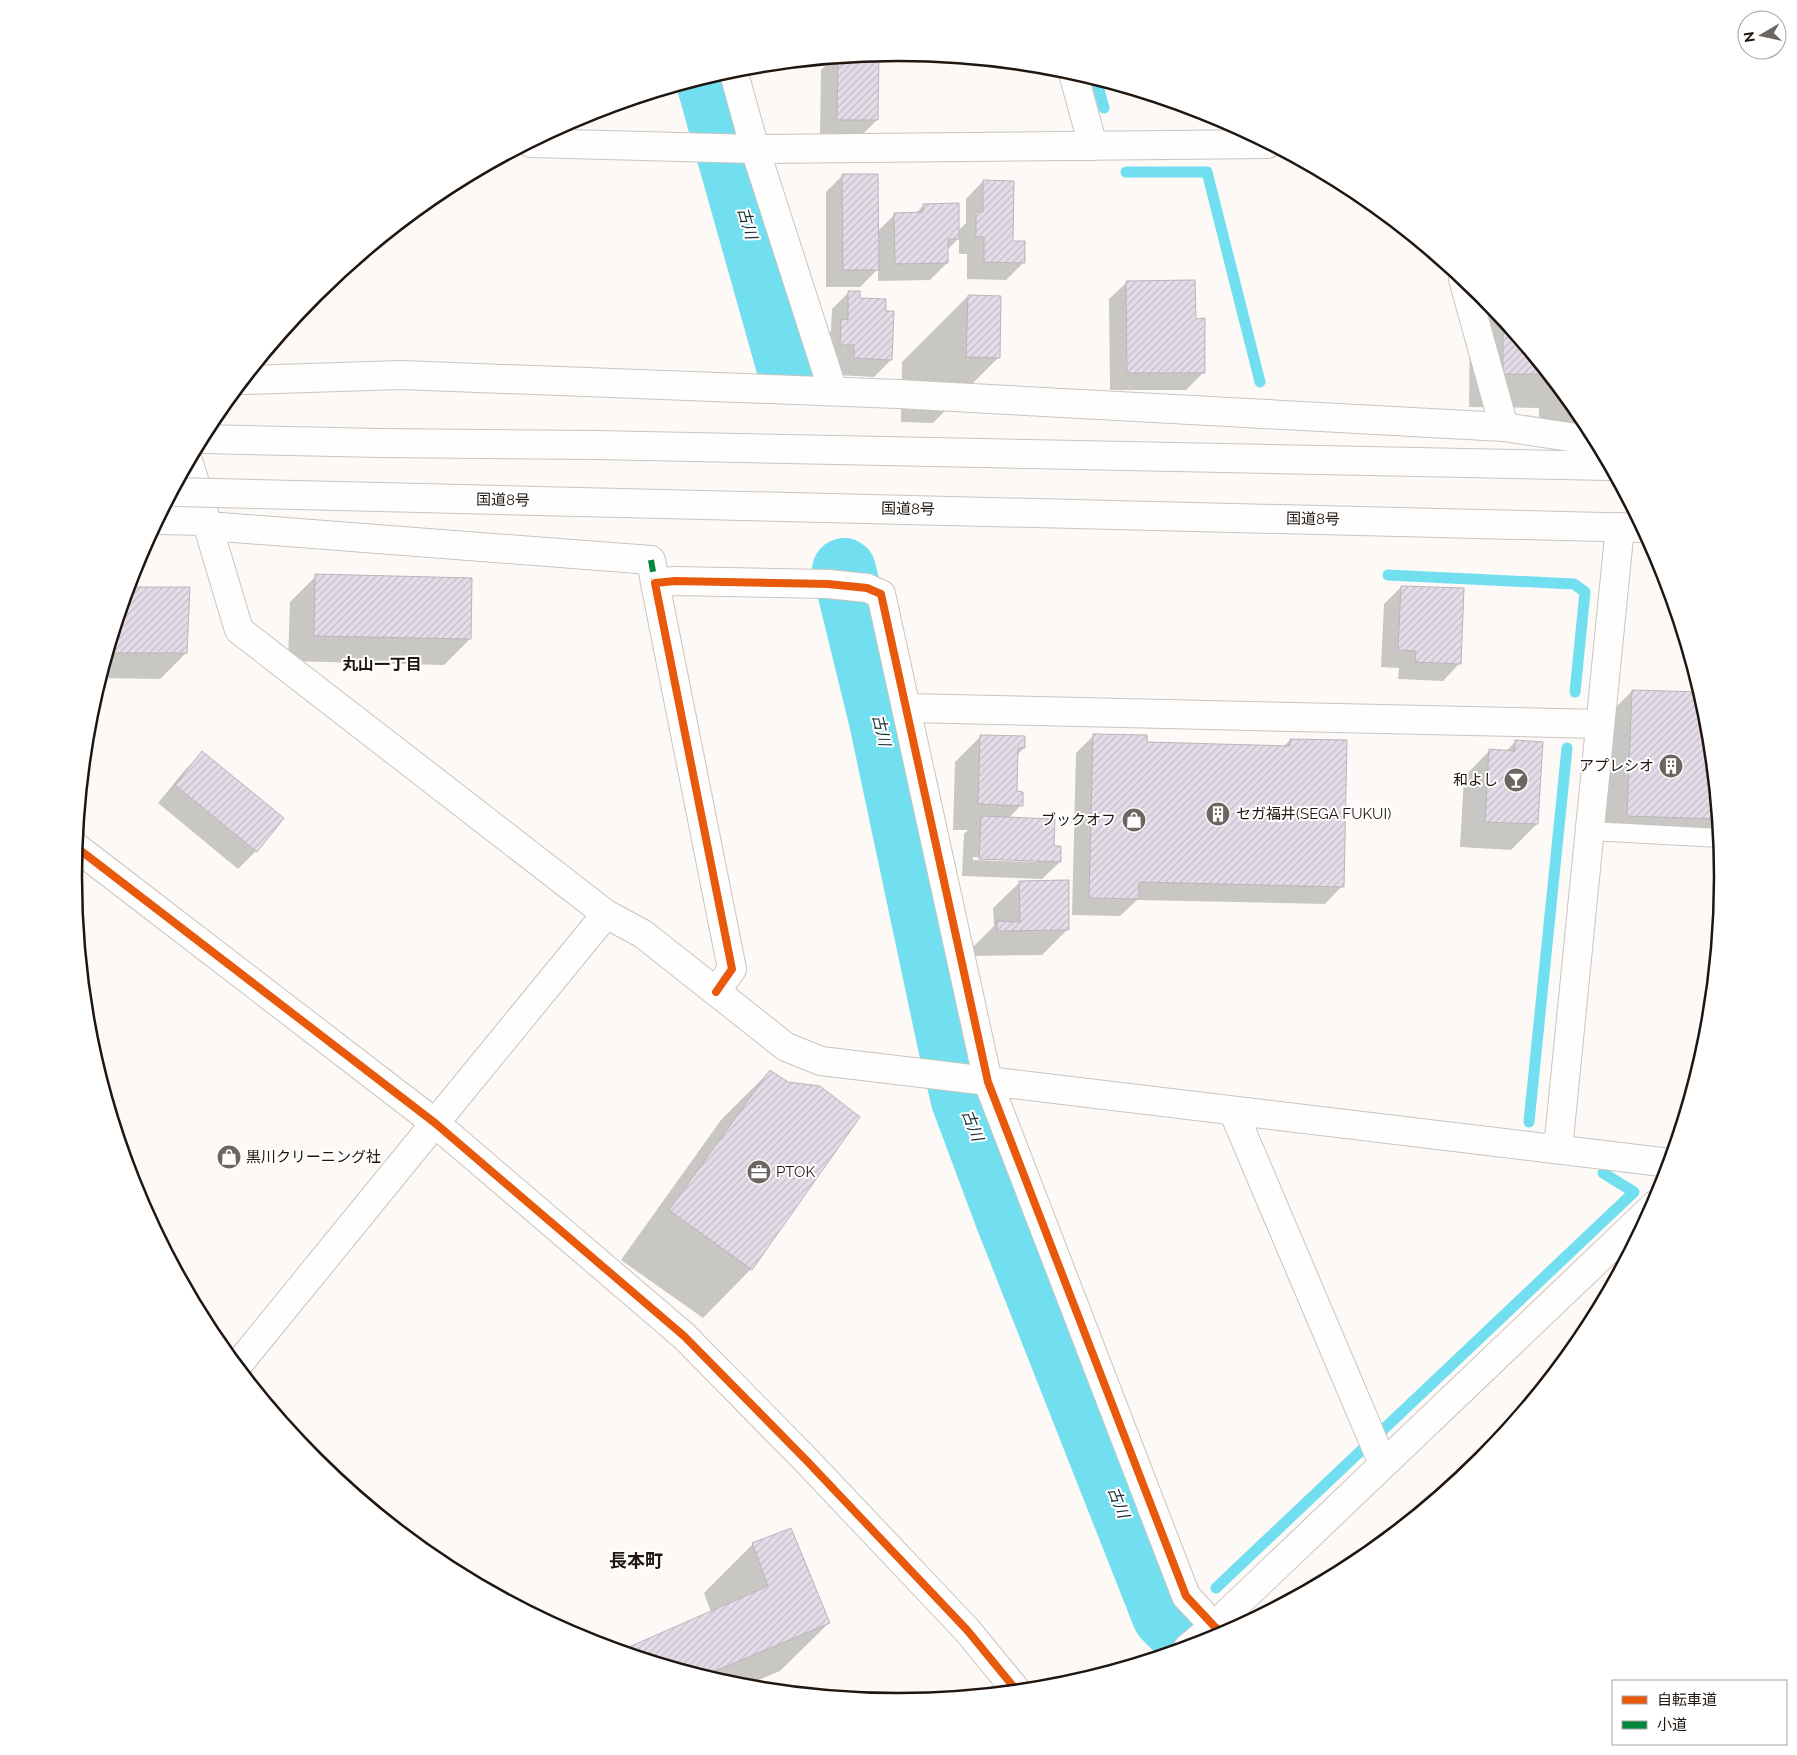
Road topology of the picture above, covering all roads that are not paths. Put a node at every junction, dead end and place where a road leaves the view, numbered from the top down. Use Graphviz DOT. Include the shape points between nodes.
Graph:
graph roads {
  1 [pos="736,78"];
  2 [pos="1076,81"];
  3 [pos="541,143"];
  4 [pos="1258,144"];
  5 [pos="1093,146"];
  6 [pos="755,149"];
  7 [pos="1467,291"];
  8 [pos="252,380"];
  9 [pos="833,391"];
  10 [pos="1504,427"];
  11 [pos="211,439"];
  12 [pos="1586,439"];
  13 [pos="1603,466"];
  14 [pos="191,470"];
  15 [pos="179,492"];
  16 [pos="164,520"];
  17 [pos="207,523"];
  18 [pos="1631,527"];
  19 [pos="655,583"];
  20 [pos="907,708"];
  21 [pos="1600,724"];
  22 [pos="1590,831"];
  23 [pos="1714,838"];
  24 [pos="83,852"];
  25 [pos="606,914"];
  26 [pos="716,992"];
  27 [pos="988,1082"];
  28 [pos="1232,1111"];
  29 [pos="435,1123"];
  30 [pos="1558,1149"];
  31 [pos="1662,1166"];
  32 [pos="1640,1218"];
  33 [pos="241,1361"];
  34 [pos="1383,1464"];
  35 [pos="1222,1627"];
  36 [pos="1218,1629"];
  37 [pos="1013,1686"];
  1 -- 6 [label="main road"];
  2 -- 5 [label="main road"];
  3 -- 6 [label="main road"];
  4 -- 5 [label="main road"];
  5 -- 6 [label="main road"];
  6 -- 9 [label="main road"];
  7 -- 10 [label="main road"];
  8 -- 9 [label="main road" via="401,375"];
  9 -- 10 [label="main road"];
  10 -- 12 [label="main road"];
  11 -- 13 [label="main road"];
  14 -- 17 [label="main road"];
  15 -- 18 [label="main road, 国道8号, bridge"];
  16 -- 17 [label="main road"];
  17 -- 19 [label="main road" via="651,560"];
  17 -- 25 [label="main road" via="239,630"];
  18 -- 21 [label="main road"];
  19 -- 20 [label="main road" via="828,584 867,588 882,594"];
  19 -- 26 [label="main road" via="732,969"];
  20 -- 21 [label="main road"];
  20 -- 27 [label="main road"];
  21 -- 22 [label="main road"];
  22 -- 23 [label="lane"];
  22 -- 30 [label="main road"];
  24 -- 29 [label="main road"];
  25 -- 26 [label="main road" via="643,934"];
  25 -- 29 [label="main road"];
  26 -- 27 [label="main road" via="786,1047 821,1062"];
  27 -- 28 [label="main road"];
  27 -- 36 [label="main road" via="1186,1596"];
  28 -- 30 [label="main road"];
  28 -- 34 [label="main road"];
  29 -- 33 [label="main road"];
  29 -- 37 [label="main road" via="684,1336 967,1630"];
  30 -- 31 [label="main road"];
  32 -- 34 [label="main road"];
  34 -- 35 [label="main road"];
}
